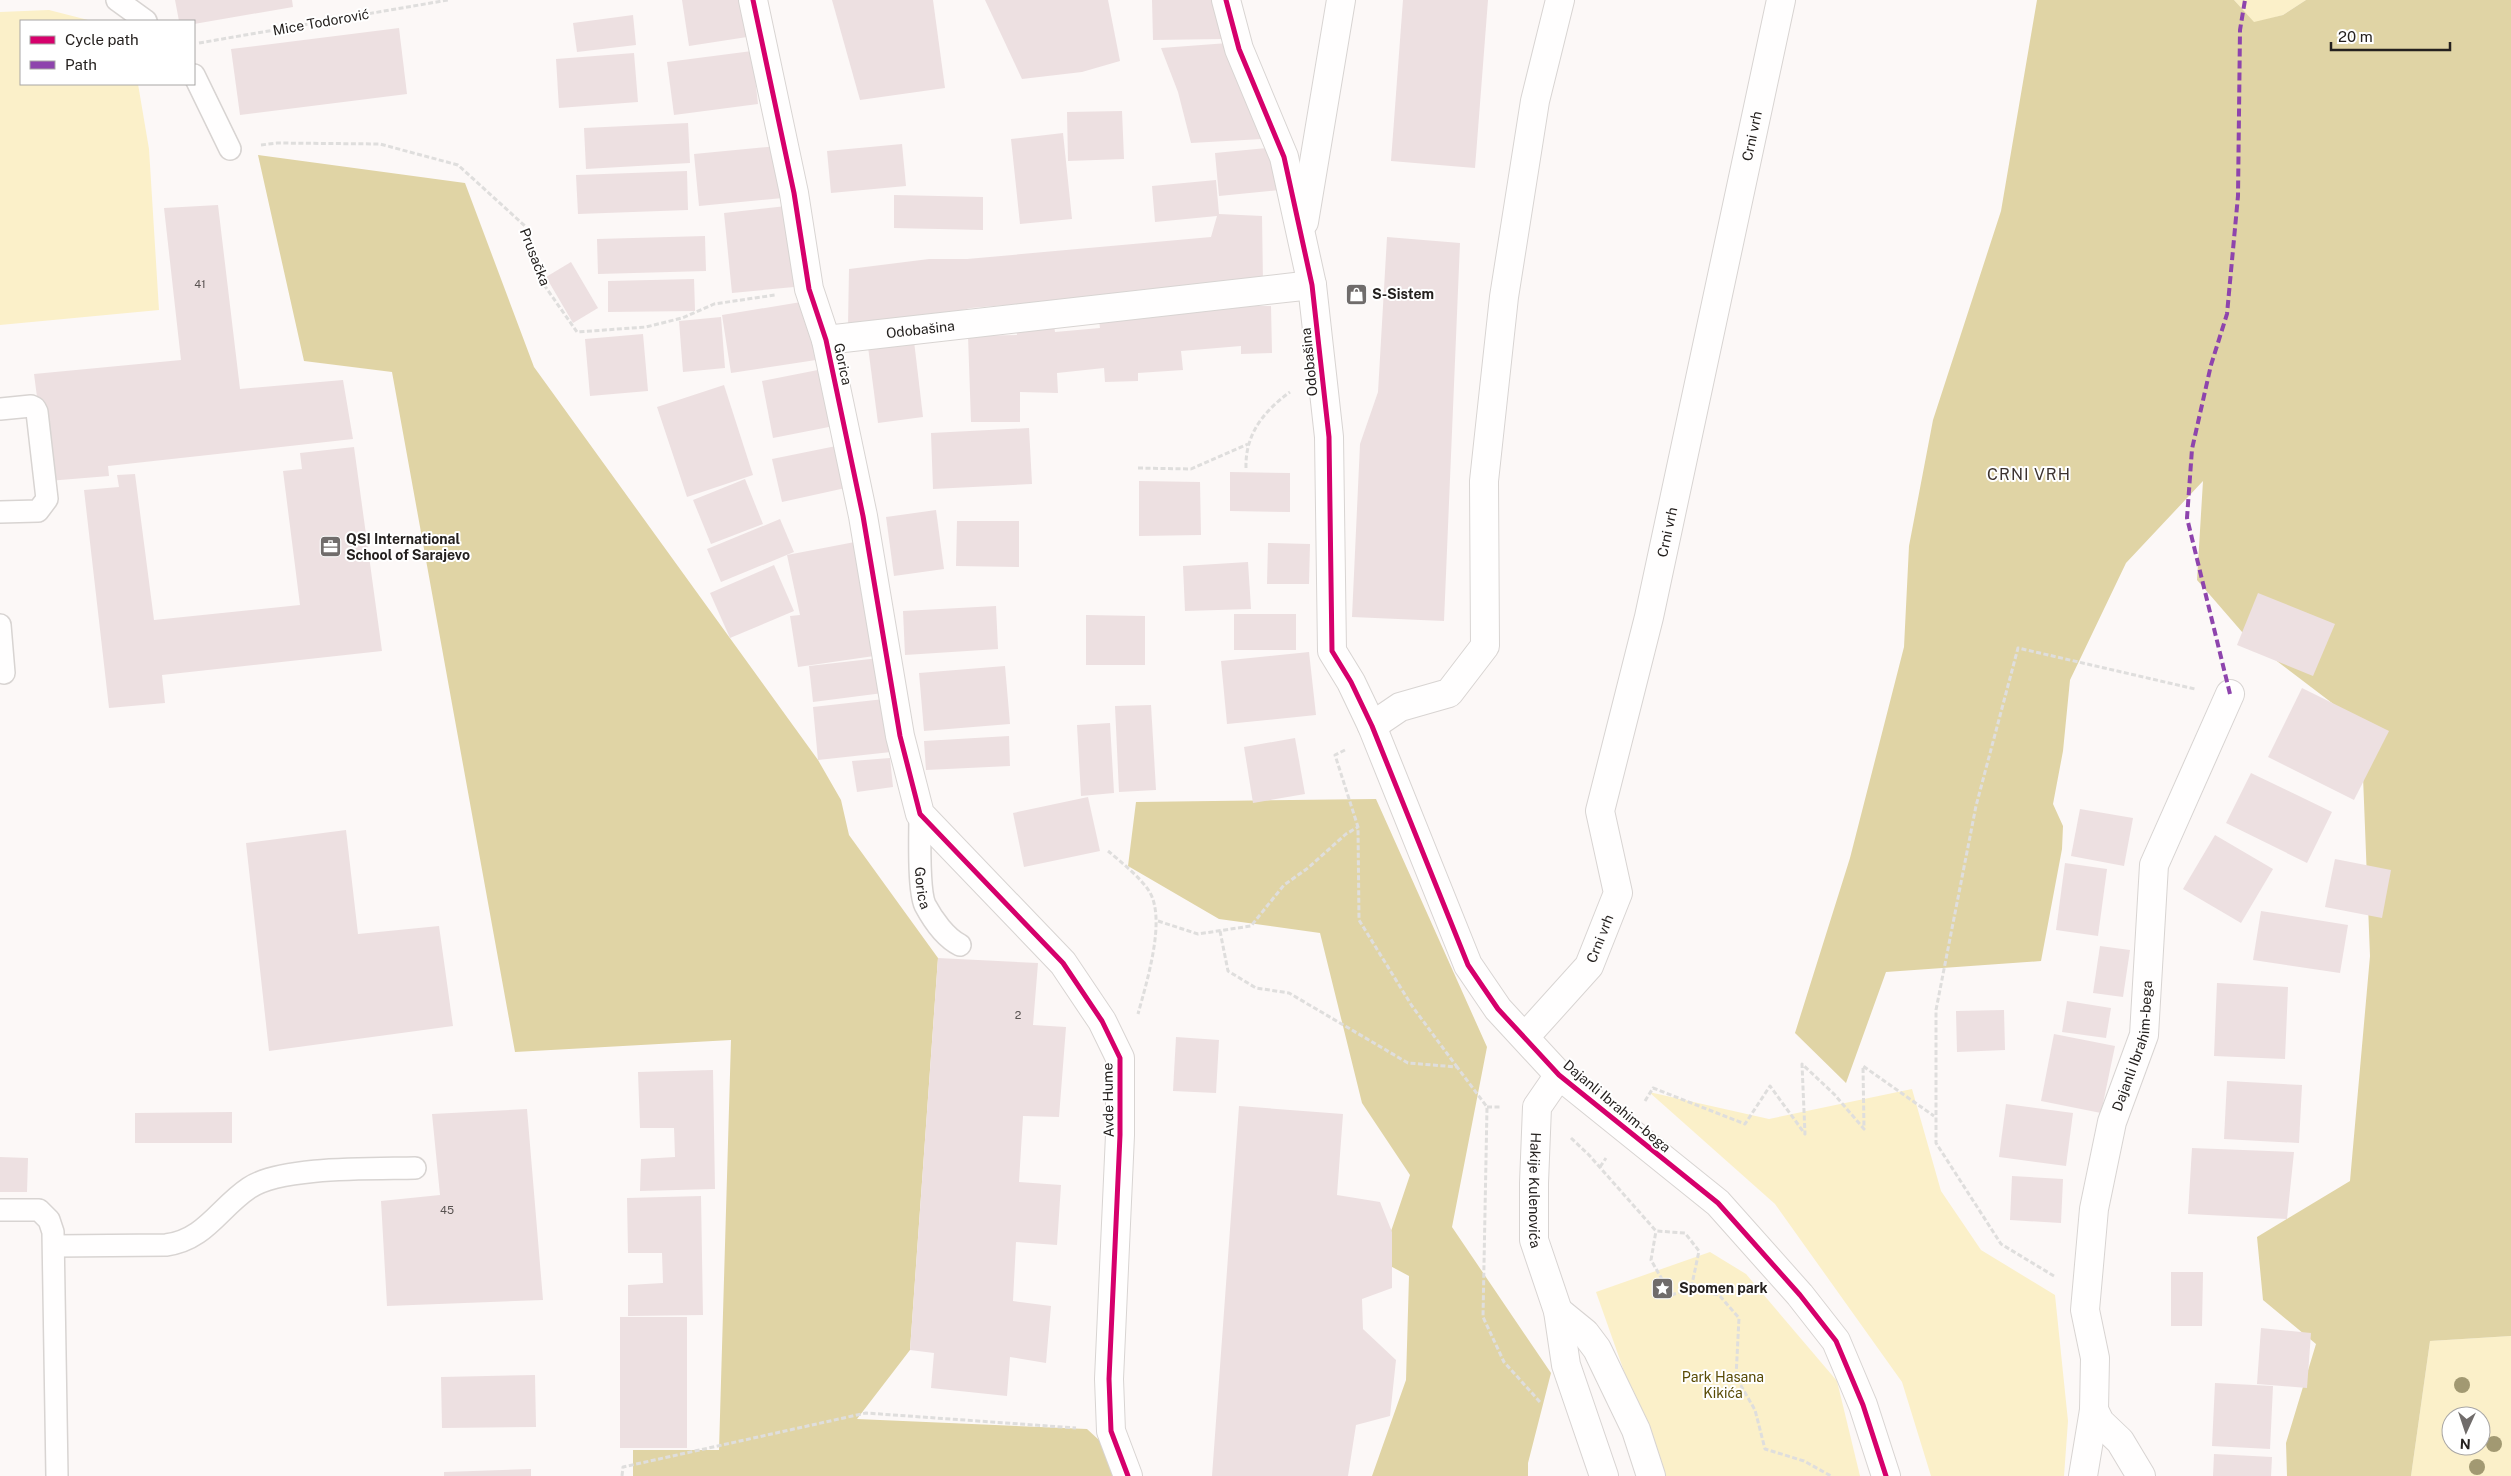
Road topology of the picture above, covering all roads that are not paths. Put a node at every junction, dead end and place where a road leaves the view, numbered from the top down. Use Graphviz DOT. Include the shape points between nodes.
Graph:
graph roads {
  1 [pos="117,0"];
  2 [pos="753,0"];
  3 [pos="1226,0"];
  4 [pos="1341,0"];
  5 [pos="1560,0"];
  6 [pos="1782,0"];
  7 [pos="145,20"];
  8 [pos="195,77"];
  9 [pos="230,149"];
  10 [pos="1302,236"];
  11 [pos="1312,285"];
  12 [pos="826,340"];
  13 [pos="0,409"];
  14 [pos="0,512"];
  15 [pos="0,626"];
  16 [pos="4,673"];
  17 [pos="2230,694"];
  18 [pos="1374,731"];
  19 [pos="900,736"];
  20 [pos="920,814"];
  21 [pos="960,946"];
  22 [pos="1525,1037"];
  23 [pos="1559,1075"];
  24 [pos="415,1168"];
  25 [pos="0,1210"];
  26 [pos="55,1246"];
  27 [pos="1558,1311"];
  28 [pos="2094,1410"];
  29 [pos="57,1476"];
  30 [pos="1128,1476"];
  31 [pos="1604,1476"];
  32 [pos="1651,1476"];
  33 [pos="1886,1476"];
  34 [pos="2083,1476"];
  35 [pos="2141,1476"];
  1 -- 7 [label="lane"];
  2 -- 12 [label="street, Gorica" via="794,193 809,289"];
  3 -- 10 [label="street, Odobašina" via="1239,49 1284,157"];
  4 -- 10 [label="street, Odobašina"];
  5 -- 18 [label="street" via="1535,101 1504,297 1484,481 1485,646 1449,693 1400,707"];
  6 -- 22 [label="street, Crni vrh" via="1651,608 1600,811 1618,893 1590,966"];
  8 -- 9 [label="lane"];
  10 -- 11 [label="street, Odobašina"];
  11 -- 12 [label="street, Odobašina"];
  11 -- 18 [label="street, Odobašina" via="1329,437 1332,651"];
  12 -- 19 [label="street, Gorica" via="863,516"];
  13 -- 14 [label="lane" via="31,406 38,412 47,499 38,511"];
  15 -- 16 [label="lane"];
  17 -- 28 [label="street, Dajanli Ibrahim-bega" via="2154,865 2144,1035 2112,1122 2094,1209 2085,1310 2095,1358"];
  18 -- 22 [label="street, Dajanli Ibrahim-bega" via="1468,965 1498,1009"];
  19 -- 20 [label="street, Avde Hume"];
  20 -- 21 [label="lane, Gorica" via="919,853 924,903 949,940"];
  20 -- 30 [label="street, Avde Hume" via="1063,963 1102,1021 1120,1058 1120,1135 1109,1379 1112,1431"];
  22 -- 23 [label="street, Dajanli Ibrahim-bega"];
  23 -- 27 [label="street, Hakije Kulenovića" via="1537,1107 1534,1183 1534,1240"];
  23 -- 33 [label="street, Dajanli Ibrahim-bega" via="1718,1204 1800,1295 1836,1341 1863,1406"];
  24 -- 26 [label="lane" via="307,1172 277,1178 250,1187 212,1223 183,1243"];
  25 -- 26 [label="lane" via="39,1210 49,1220"];
  26 -- 29 [label="lane"];
  27 -- 31 [label="street, Hakije Kulenovića" via="1566,1366"];
  27 -- 32 [label="street" via="1585,1333 1597,1348 1636,1430"];
  28 -- 34 [label="street, Dajanli Ibrahim-bega"];
  28 -- 35 [label="street" via="2100,1422 2120,1442"];
}
